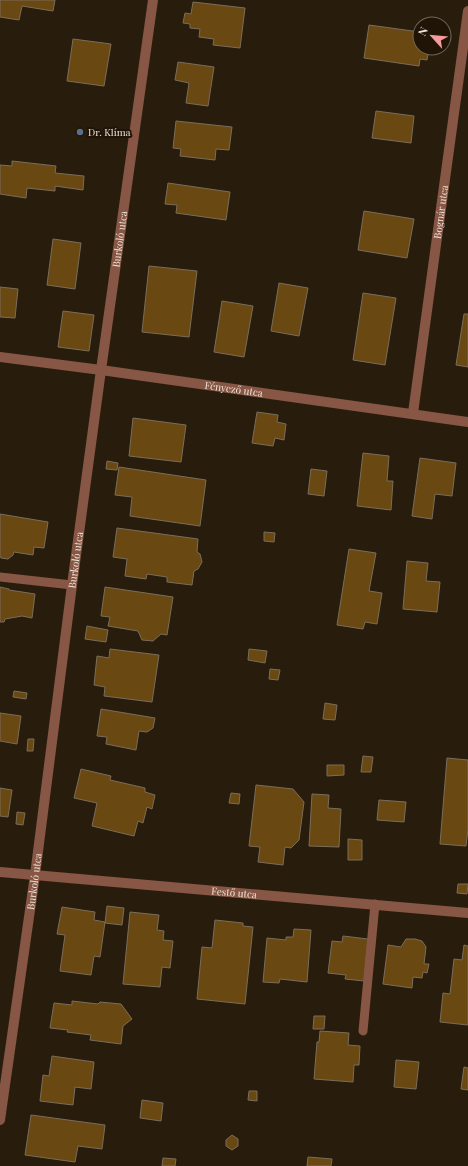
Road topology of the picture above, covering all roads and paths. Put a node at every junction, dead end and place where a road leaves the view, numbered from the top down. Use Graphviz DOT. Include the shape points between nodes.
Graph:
graph roads {
  1 [pos="153,0"];
  2 [pos="468,11"];
  3 [pos="0,356"];
  4 [pos="101,370"];
  5 [pos="413,414"];
  6 [pos="468,422"];
  7 [pos="0,577"];
  8 [pos="72,585"];
  9 [pos="0,872"];
  10 [pos="35,875"];
  11 [pos="375,904"];
  12 [pos="468,913"];
  13 [pos="363,1031"];
  14 [pos="0,1120"];
  1 -- 4 [label="street, Burkoló utca"];
  2 -- 5 [label="street, Bognár utca"];
  3 -- 4 [label="street, Fényező utca"];
  4 -- 5 [label="street, Fényező utca"];
  4 -- 8 [label="street, Burkoló utca"];
  5 -- 6 [label="street, Fényező utca"];
  7 -- 8 [label="lane"];
  8 -- 10 [label="street, Burkoló utca"];
  9 -- 10 [label="street, Festő utca"];
  10 -- 11 [label="street, Festő utca"];
  10 -- 14 [label="street, Burkoló utca"];
  11 -- 12 [label="street, Festő utca"];
  11 -- 13 [label="lane"];
}
